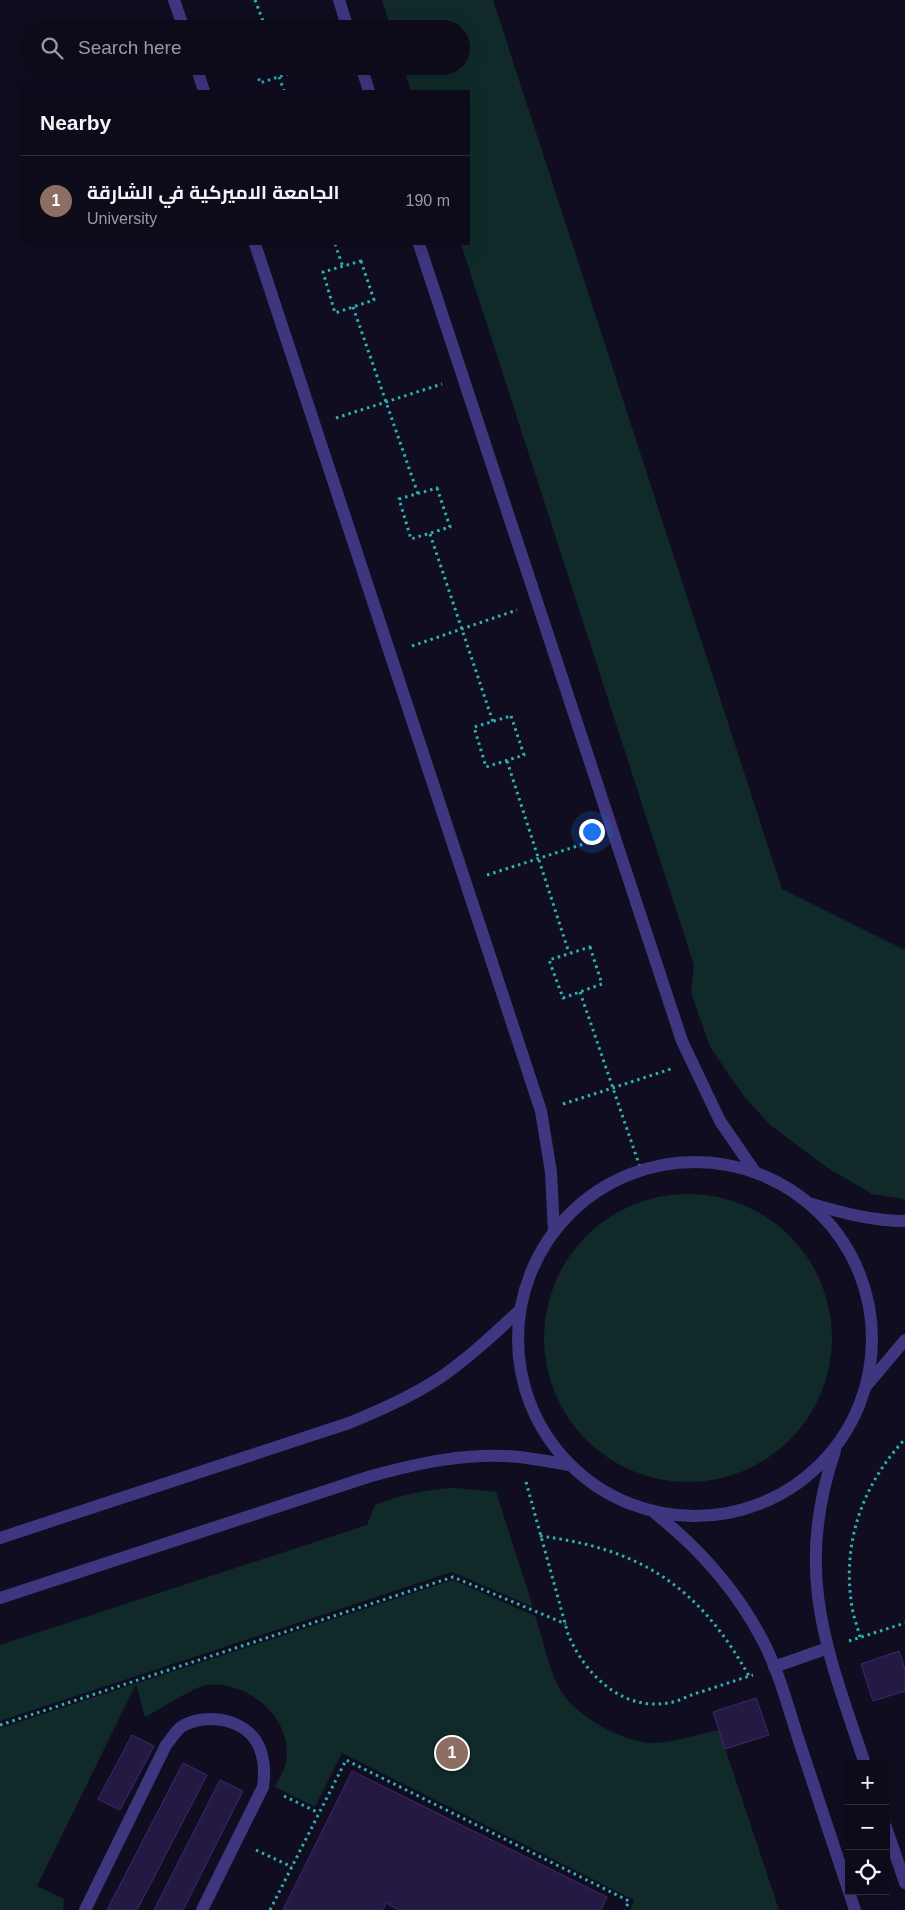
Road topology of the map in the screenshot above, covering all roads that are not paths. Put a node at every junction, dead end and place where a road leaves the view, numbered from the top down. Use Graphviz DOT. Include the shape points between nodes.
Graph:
graph roads {
  1 [pos="174,0"];
  2 [pos="339,0"];
  3 [pos="181,20"];
  4 [pos="345,20"];
  5 [pos="199,75"];
  6 [pos="364,75"];
  7 [pos="204,90"];
  8 [pos="369,90"];
  9 [pos="254,245"];
  10 [pos="419,245"];
  11 [pos="755,1172"];
  12 [pos="809,1203"];
  13 [pos="905,1221"];
  14 [pos="554,1232"];
  15 [pos="520,1310"];
  16 [pos="905,1340"];
  17 [pos="864,1390"];
  18 [pos="839,1442"];
  19 [pos="569,1465"];
  20 [pos="654,1512"];
  21 [pos="0,1538"];
  22 [pos="0,1598"];
  23 [pos="828,1648"];
  24 [pos="774,1668"];
  25 [pos="864,1760"];
  26 [pos="890,1839"];
  27 [pos="905,1884"];
  28 [pos="85,1910"];
  29 [pos="202,1910"];
  30 [pos="855,1910"];
  1 -- 3 [label="street"];
  2 -- 4 [label="street"];
  5 -- 7 [label="street"];
  6 -- 8 [label="street"];
  9 -- 14 [label="street" via="541,1111 551,1172"];
  10 -- 11 [label="street" via="691,1063 720,1121"];
  11 -- 12 [label="street" via="780,1183"];
  11 -- 14 [label="street" via="698,1161 641,1170 621,1178 584,1201"];
  12 -- 13 [label="street" via="846,1214"];
  12 -- 17 [label="street" via="837,1233 858,1268 865,1288 872,1349"];
  14 -- 15 [label="street" via="536,1261"];
  15 -- 19 [label="street" via="518,1352 526,1393 543,1431"];
  15 -- 21 [label="street" via="482,1346 441,1377 396,1403 349,1423"];
  16 -- 17 [label="street"];
  17 -- 18 [label="street"];
  18 -- 20 [label="street" via="805,1477 757,1505 696,1516"];
  18 -- 23 [label="street" via="819,1509 815,1544 819,1614"];
  19 -- 20 [label="street" via="609,1494"];
  19 -- 22 [label="street" via="519,1457 468,1456 418,1463"];
  20 -- 24 [label="street" via="697,1550 734,1593 763,1641"];
  23 -- 24 [label="street"];
  23 -- 25 [label="street"];
  24 -- 30 [label="street"];
  26 -- 27 [label="street"];
  28 -- 29 [label="street" via="166,1744 181,1728 202,1719 225,1719 245,1729 259,1747 265,1769 263,1786"];
}
